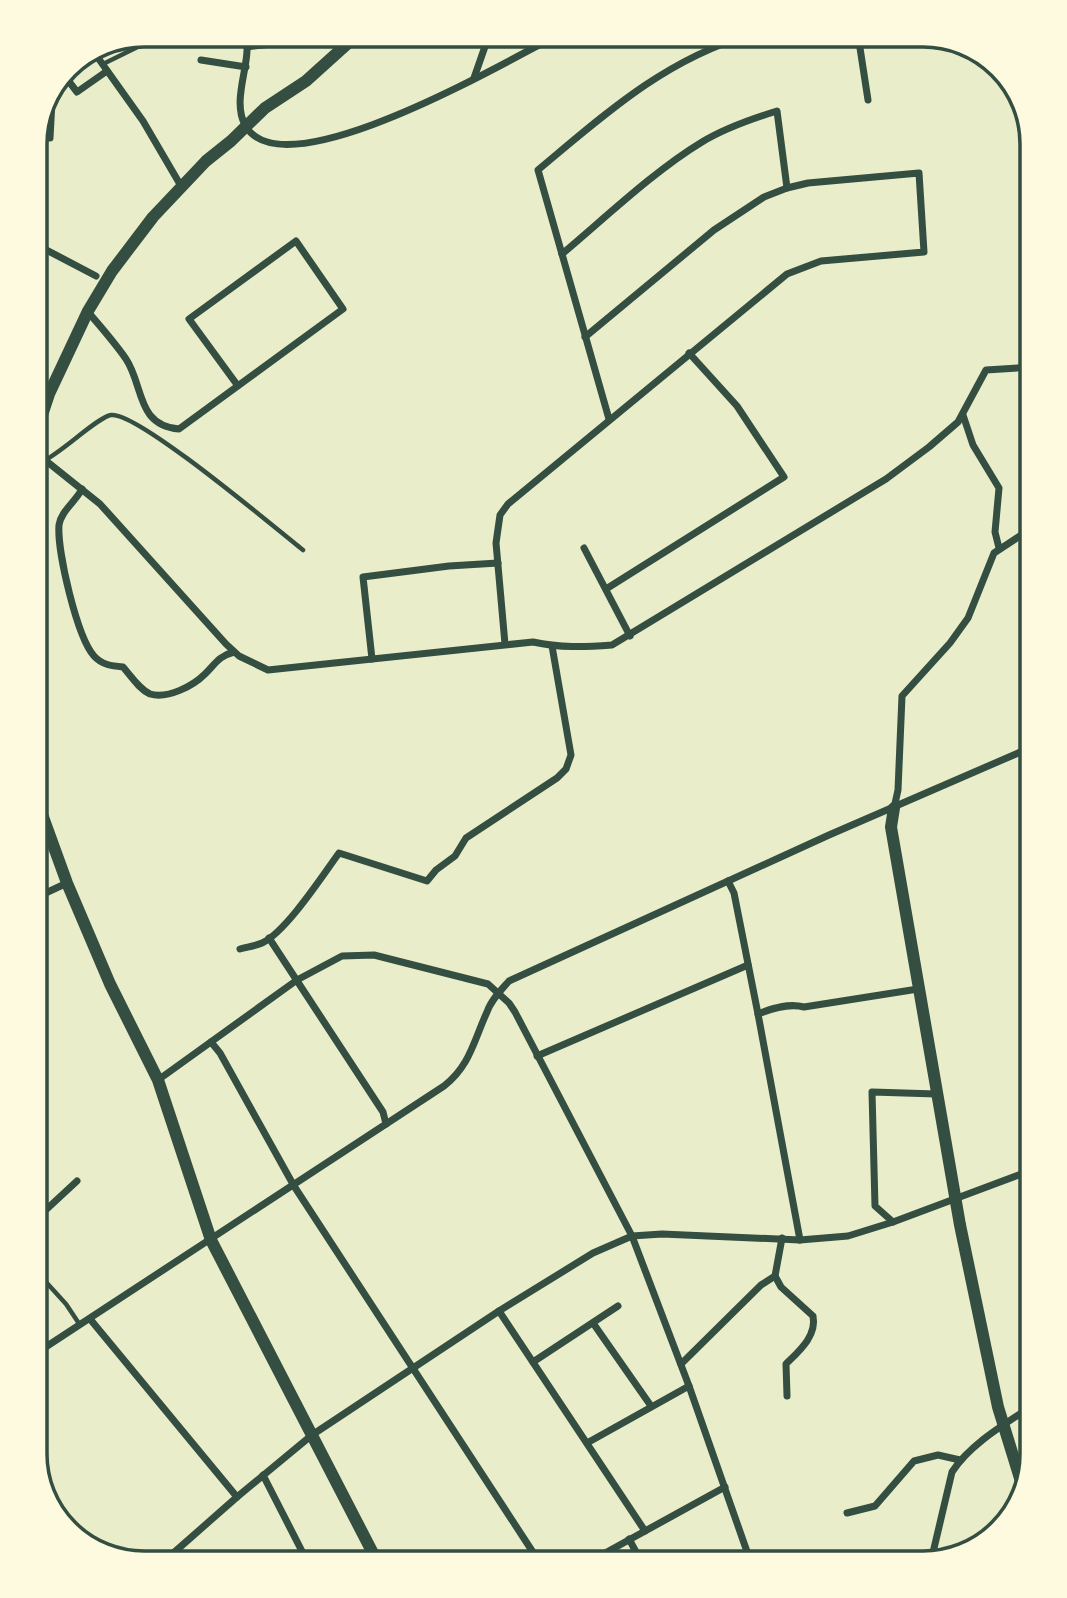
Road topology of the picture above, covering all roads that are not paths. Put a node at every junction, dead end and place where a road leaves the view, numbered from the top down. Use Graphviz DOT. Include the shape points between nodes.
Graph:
graph roads {
  1 [pos="140,47"];
  2 [pos="257,47"];
  3 [pos="345,47"];
  4 [pos="485,47"];
  5 [pos="535,47"];
  6 [pos="714,47"];
  7 [pos="860,47"];
  8 [pos="248,48"];
  9 [pos="99,59"];
  10 [pos="201,60"];
  11 [pos="246,66"];
  12 [pos="105,67"];
  13 [pos="474,78"];
  14 [pos="70,82"];
  15 [pos="868,100"];
  16 [pos="51,119"];
  17 [pos="246,127"];
  18 [pos="50,138"];
  19 [pos="181,186"];
  20 [pos="786,188"];
  21 [pos="47,250"];
  22 [pos="562,254"];
  23 [pos="96,276"];
  24 [pos="88,311"];
  25 [pos="586,337"];
  26 [pos="689,353"];
  27 [pos="1020,368"];
  28 [pos="237,386"];
  29 [pos="47,400"];
  30 [pos="963,415"];
  31 [pos="609,419"];
  32 [pos="47,459"];
  33 [pos="47,462"];
  34 [pos="82,489"];
  35 [pos="1020,535"];
  36 [pos="584,548"];
  37 [pos="999,548"];
  38 [pos="303,550"];
  39 [pos="498,563"];
  40 [pos="606,589"];
  41 [pos="630,636"];
  42 [pos="505,644"];
  43 [pos="552,646"];
  44 [pos="234,652"];
  45 [pos="372,659"];
  46 [pos="1020,752"];
  47 [pos="894,808"];
  48 [pos="47,831"];
  49 [pos="728,881"];
  50 [pos="67,883"];
  51 [pos="47,892"];
  52 [pos="270,938"];
  53 [pos="240,949"];
  54 [pos="748,965"];
  55 [pos="297,980"];
  56 [pos="918,989"];
  57 [pos="499,993"];
  58 [pos="758,1014"];
  59 [pos="211,1042"];
  60 [pos="537,1056"];
  61 [pos="158,1080"];
  62 [pos="936,1094"];
  63 [pos="386,1124"];
  64 [pos="1020,1175"];
  65 [pos="77,1181"];
  66 [pos="293,1186"];
  67 [pos="955,1200"];
  68 [pos="47,1209"];
  69 [pos="893,1222"];
  70 [pos="632,1236"];
  71 [pos="782,1238"];
  72 [pos="211,1240"];
  73 [pos="800,1240"];
  74 [pos="775,1276"];
  75 [pos="47,1283"];
  76 [pos="618,1306"];
  77 [pos="499,1311"];
  78 [pos="90,1319"];
  79 [pos="593,1323"];
  80 [pos="80,1325"];
  81 [pos="47,1345"];
  82 [pos="533,1362"];
  83 [pos="681,1364"];
  84 [pos="412,1368"];
  85 [pos="689,1386"];
  86 [pos="787,1396"];
  87 [pos="651,1406"];
  88 [pos="1020,1414"];
  89 [pos="1003,1425"];
  90 [pos="312,1435"];
  91 [pos="587,1443"];
  92 [pos="960,1460"];
  93 [pos="1018,1471"];
  94 [pos="263,1475"];
  95 [pos="725,1487"];
  96 [pos="237,1497"];
  97 [pos="847,1513"];
  98 [pos="645,1531"];
  99 [pos="629,1539"];
  100 [pos="934,1550"];
  101 [pos="176,1551"];
  102 [pos="302,1551"];
  103 [pos="372,1551"];
  104 [pos="532,1551"];
  105 [pos="608,1551"];
  106 [pos="636,1551"];
  107 [pos="747,1551"];
  1 -- 12 [label="lane"];
  2 -- 8 [label="lane"];
  3 -- 17 [label="street"];
  4 -- 13 [label="street"];
  5 -- 13 [label="street"];
  6 -- 22 [label="street" via="659,75 538,170"];
  7 -- 15 [label="street"];
  8 -- 11 [label="street"];
  9 -- 12 [label="street"];
  10 -- 11 [label="street"];
  11 -- 17 [label="street" via="241,98"];
  12 -- 14 [label="street" via="78,92"];
  12 -- 19 [label="street"];
  13 -- 17 [label="street" via="395,117 320,141 276,144 262,141"];
  16 -- 18 [label="street"];
  17 -- 19 [label="street"];
  19 -- 24 [label="street" via="112,271"];
  20 -- 22 [label="street" via="777,111 702,142"];
  20 -- 25 [label="street" via="730,218"];
  20 -- 26 [label="street" via="919,173 924,252 803,266 771,285"];
  21 -- 23 [label="street"];
  22 -- 25 [label="street"];
  24 -- 28 [label="street" via="128,362 142,401 162,425 179,429"];
  24 -- 29 [label="street"];
  25 -- 31 [label="street"];
  26 -- 31 [label="street"];
  26 -- 40 [label="street" via="737,406 784,477"];
  27 -- 30 [label="street" via="986,370"];
  28 -- 28 [label="street" via="343,309 296,241 189,319"];
  30 -- 37 [label="street" via="973,445 999,488 995,532"];
  30 -- 41 [label="street" via="886,479"];
  31 -- 39 [label="street" via="508,504 497,528"];
  32 -- 38 [label="lane" via="107,416 123,417 172,448"];
  33 -- 34 [label="street"];
  34 -- 44 [label="street"];
  34 -- 44 [label="street" via="60,520 60,544 75,612 95,657 109,666 124,667 142,688 161,694 194,684 221,655"];
  35 -- 37 [label="street"];
  36 -- 40 [label="street"];
  37 -- 47 [label="street" via="968,618 902,696"];
  39 -- 42 [label="street"];
  39 -- 45 [label="street" via="363,577"];
  40 -- 41 [label="street"];
  41 -- 43 [label="street" via="612,645"];
  42 -- 43 [label="street"];
  42 -- 45 [label="street"];
  43 -- 52 [label="street" via="571,755 566,769 466,838 455,856 427,881 339,853"];
  44 -- 45 [label="street" via="268,670"];
  46 -- 47 [label="street"];
  47 -- 49 [label="street"];
  47 -- 56 [label="street" via="891,827"];
  48 -- 50 [label="street"];
  49 -- 54 [label="street"];
  49 -- 57 [label="street" via="527,971"];
  50 -- 51 [label="street"];
  50 -- 61 [label="street"];
  52 -- 53 [label="street"];
  52 -- 55 [label="street"];
  54 -- 58 [label="street"];
  54 -- 60 [label="street"];
  55 -- 57 [label="street" via="342,956 359,954 478,982"];
  55 -- 59 [label="street"];
  55 -- 63 [label="street" via="383,1112"];
  56 -- 58 [label="street" via="804,1007 795,1004"];
  56 -- 62 [label="street"];
  57 -- 60 [label="street" via="515,1012"];
  57 -- 63 [label="street" via="487,1009 463,1069"];
  58 -- 73 [label="street"];
  59 -- 61 [label="street"];
  59 -- 66 [label="street"];
  60 -- 70 [label="street"];
  61 -- 72 [label="street"];
  62 -- 67 [label="street"];
  62 -- 69 [label="street" via="872,1092 875,1206"];
  63 -- 66 [label="street"];
  64 -- 67 [label="street"];
  65 -- 68 [label="street"];
  66 -- 72 [label="street"];
  66 -- 84 [label="street"];
  67 -- 69 [label="street"];
  67 -- 89 [label="street"];
  69 -- 73 [label="street" via="848,1236"];
  70 -- 71 [label="street"];
  70 -- 77 [label="street" via="593,1253"];
  70 -- 83 [label="street"];
  71 -- 73 [label="street"];
  71 -- 74 [label="street"];
  72 -- 78 [label="street"];
  72 -- 90 [label="street"];
  74 -- 83 [label="street"];
  74 -- 86 [label="street" via="813,1316 814,1323 812,1333 786,1364"];
  75 -- 80 [label="lane"];
  76 -- 79 [label="street"];
  77 -- 82 [label="street"];
  77 -- 84 [label="street"];
  78 -- 80 [label="street"];
  78 -- 96 [label="street"];
  79 -- 82 [label="street"];
  79 -- 87 [label="street"];
  80 -- 81 [label="street"];
  82 -- 91 [label="street"];
  83 -- 85 [label="street"];
  84 -- 90 [label="street"];
  84 -- 104 [label="street"];
  85 -- 87 [label="street"];
  85 -- 95 [label="street"];
  87 -- 91 [label="street"];
  88 -- 89 [label="street"];
  89 -- 92 [label="street"];
  89 -- 93 [label="street"];
  90 -- 94 [label="street"];
  90 -- 103 [label="street"];
  91 -- 98 [label="street"];
  92 -- 97 [label="street" via="938,1455 914,1461 875,1506"];
  92 -- 100 [label="street" via="952,1472"];
  94 -- 96 [label="street"];
  94 -- 102 [label="street"];
  95 -- 98 [label="street"];
  95 -- 107 [label="street"];
  96 -- 101 [label="street"];
  98 -- 99 [label="street"];
  99 -- 105 [label="street"];
  99 -- 106 [label="street"];
}
